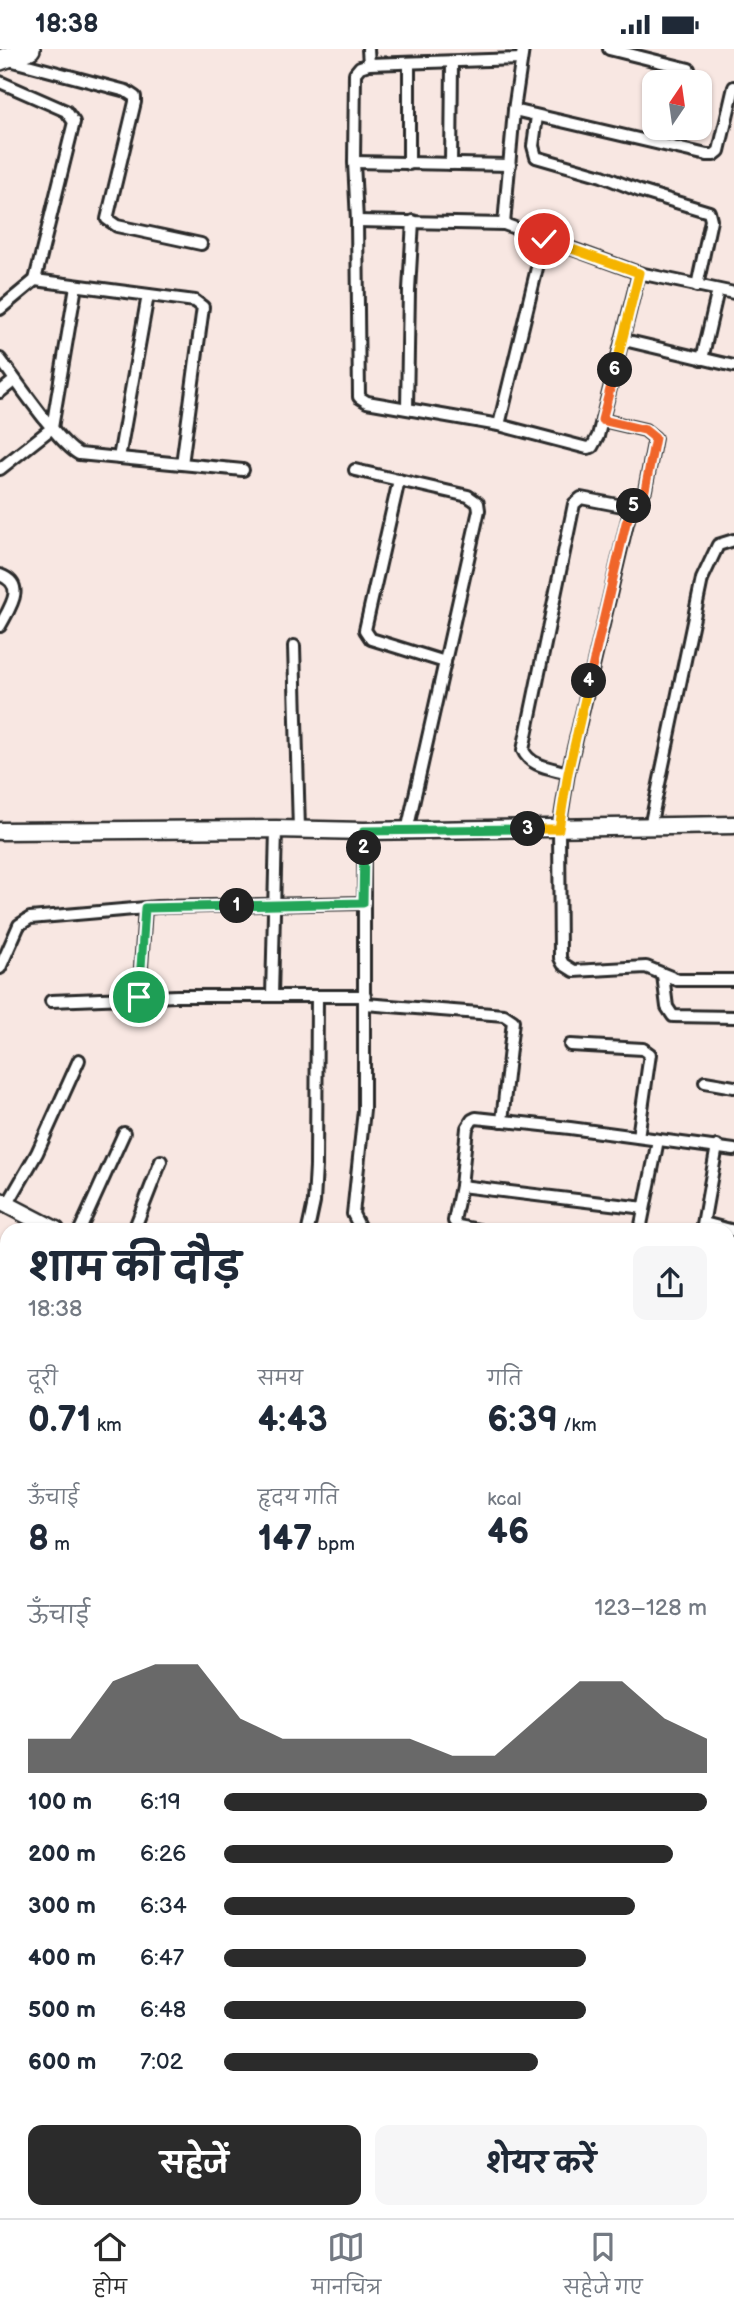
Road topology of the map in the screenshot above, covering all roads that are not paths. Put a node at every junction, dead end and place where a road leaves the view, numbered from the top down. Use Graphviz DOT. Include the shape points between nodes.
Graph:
graph roads {
  1 [pos="30,49"];
  2 [pos="368,49"];
  3 [pos="609,49"];
  4 [pos="640,53"];
  5 [pos="522,54"];
  6 [pos="3,59"];
  7 [pos="452,62"];
  8 [pos="410,63"];
  9 [pos="369,64"];
  10 [pos="688,69"];
  11 [pos="0,82"];
  12 [pos="734,87"];
  13 [pos="514,110"];
  14 [pos="537,116"];
  15 [pos="354,162"];
  16 [pos="409,164"];
  17 [pos="451,164"];
  18 [pos="510,165"];
  19 [pos="357,221"];
  20 [pos="412,221"];
  21 [pos="504,224"];
  22 [pos="544,239"];
  23 [pos="201,244"];
  24 [pos="639,273"];
  25 [pos="34,281"];
  26 [pos="76,286"];
  27 [pos="697,286"];
  28 [pos="718,290"];
  29 [pos="734,293"];
  30 [pos="148,295"];
  31 [pos="0,309"];
  32 [pos="624,340"];
  33 [pos="0,359"];
  34 [pos="702,359"];
  35 [pos="734,366"];
  36 [pos="15,380"];
  37 [pos="0,392"];
  38 [pos="407,408"];
  39 [pos="602,420"];
  40 [pos="499,425"];
  41 [pos="52,428"];
  42 [pos="119,458"];
  43 [pos="182,464"];
  44 [pos="0,470"];
  45 [pos="243,470"];
  46 [pos="355,470"];
  47 [pos="399,480"];
  48 [pos="633,508"];
  49 [pos="734,540"];
  50 [pos="0,575"];
  51 [pos="0,625"];
  52 [pos="294,646"];
  53 [pos="445,662"];
  54 [pos="568,773"];
  55 [pos="734,825"];
  56 [pos="650,827"];
  57 [pos="276,829"];
  58 [pos="559,829"];
  59 [pos="299,830"];
  60 [pos="0,831"];
  61 [pos="364,831"];
  62 [pos="407,831"];
  63 [pos="363,903"];
  64 [pos="273,905"];
  65 [pos="145,908"];
  66 [pos="4,948"];
  67 [pos="0,968"];
  68 [pos="663,975"];
  69 [pos="734,980"];
  70 [pos="272,996"];
  71 [pos="317,996"];
  72 [pos="139,997"];
  73 [pos="365,1000"];
  74 [pos="51,1001"];
  75 [pos="734,1017"];
  76 [pos="570,1045"];
  77 [pos="79,1061"];
  78 [pos="705,1082"];
  79 [pos="734,1087"];
  80 [pos="502,1121"];
  81 [pos="124,1133"];
  82 [pos="638,1137"];
  83 [pos="658,1140"];
  84 [pos="717,1146"];
  85 [pos="734,1150"];
  86 [pos="161,1161"];
  87 [pos="460,1186"];
  88 [pos="4,1203"];
  89 [pos="644,1208"];
  90 [pos="43,1223"];
  91 [pos="83,1223"];
  92 [pos="137,1223"];
  93 [pos="310,1223"];
  94 [pos="358,1223"];
  95 [pos="455,1223"];
  96 [pos="641,1223"];
  97 [pos="704,1223"];
  1 -- 6 [label="highway"];
  2 -- 9 [label="street"];
  3 -- 4 [label="street"];
  4 -- 10 [label="street"];
  5 -- 7 [label="street"];
  5 -- 13 [label="street"];
  6 -- 23 [label="street" via="135,97 107,219 117,226"];
  7 -- 8 [label="street"];
  7 -- 17 [label="street"];
  8 -- 9 [label="street"];
  8 -- 16 [label="street"];
  9 -- 15 [label="street" via="355,73"];
  11 -- 25 [label="street" via="66,111 74,122"];
  12 -- 14 [label="street" via="719,151 714,155"];
  13 -- 14 [label="street"];
  13 -- 18 [label="street"];
  14 -- 27 [label="street" via="536,156 709,212"];
  15 -- 16 [label="street"];
  15 -- 19 [label="street"];
  16 -- 17 [label="street"];
  17 -- 18 [label="street"];
  18 -- 21 [label="street"];
  19 -- 20 [label="street"];
  19 -- 38 [label="street" via="359,397"];
  20 -- 21 [label="street"];
  20 -- 38 [label="street"];
  21 -- 22 [label="street"];
  22 -- 24 [label="street"];
  22 -- 40 [label="street"];
  24 -- 27 [label="street"];
  24 -- 32 [label="street"];
  25 -- 26 [label="street"];
  25 -- 31 [label="street"];
  26 -- 30 [label="street"];
  26 -- 41 [label="street"];
  27 -- 28 [label="street"];
  28 -- 29 [label="street"];
  28 -- 34 [label="street"];
  30 -- 42 [label="street"];
  30 -- 43 [label="street" via="198,302 204,310"];
  32 -- 34 [label="street"];
  32 -- 39 [label="street"];
  33 -- 36 [label="street"];
  34 -- 35 [label="street"];
  36 -- 37 [label="street"];
  36 -- 41 [label="street"];
  38 -- 40 [label="street"];
  39 -- 40 [label="street" via="596,442 587,448"];
  39 -- 48 [label="street" via="645,430 655,438 645,490"];
  41 -- 42 [label="street" via="74,451"];
  41 -- 44 [label="street"];
  42 -- 43 [label="street"];
  43 -- 45 [label="street"];
  46 -- 47 [label="street"];
  47 -- 53 [label="street" via="365,630 371,639"];
  47 -- 53 [label="street" via="468,496 478,503"];
  48 -- 54 [label="street"];
  48 -- 54 [label="street" via="585,498 574,504 523,750 535,763"];
  49 -- 56 [label="street" via="718,545 702,579"];
  50 -- 51 [label="street" via="15,586 16,594"];
  52 -- 59 [label="street"];
  53 -- 62 [label="street"];
  54 -- 58 [label="street"];
  55 -- 56 [label="street"];
  56 -- 58 [label="street"];
  57 -- 59 [label="street"];
  57 -- 60 [label="street"];
  57 -- 64 [label="street"];
  58 -- 62 [label="street"];
  58 -- 68 [label="street" via="563,964 574,971 649,967"];
  59 -- 61 [label="street"];
  61 -- 62 [label="street"];
  61 -- 63 [label="street"];
  63 -- 64 [label="street"];
  63 -- 73 [label="street"];
  64 -- 65 [label="street"];
  64 -- 70 [label="street"];
  65 -- 66 [label="street" via="30,918 19,925"];
  65 -- 72 [label="street"];
  66 -- 67 [label="street"];
  68 -- 69 [label="street" via="684,981"];
  68 -- 75 [label="street" via="667,1007 673,1016"];
  70 -- 71 [label="street"];
  70 -- 72 [label="street"];
  71 -- 73 [label="street"];
  71 -- 93 [label="street" via="316,1166"];
  72 -- 74 [label="street"];
  73 -- 80 [label="street" via="511,1018"];
  73 -- 94 [label="street" via="364,1110 353,1214"];
  76 -- 82 [label="street" via="643,1049 650,1054"];
  77 -- 88 [label="street" via="42,1144"];
  78 -- 79 [label="street"];
  80 -- 82 [label="street"];
  80 -- 87 [label="street" via="476,1118 469,1123"];
  81 -- 91 [label="street"];
  82 -- 83 [label="street"];
  83 -- 84 [label="street"];
  83 -- 89 [label="street"];
  84 -- 85 [label="street"];
  84 -- 97 [label="street"];
  86 -- 92 [label="street"];
  87 -- 89 [label="street"];
  87 -- 95 [label="street"];
  88 -- 90 [label="street"];
  89 -- 96 [label="street"];
}
